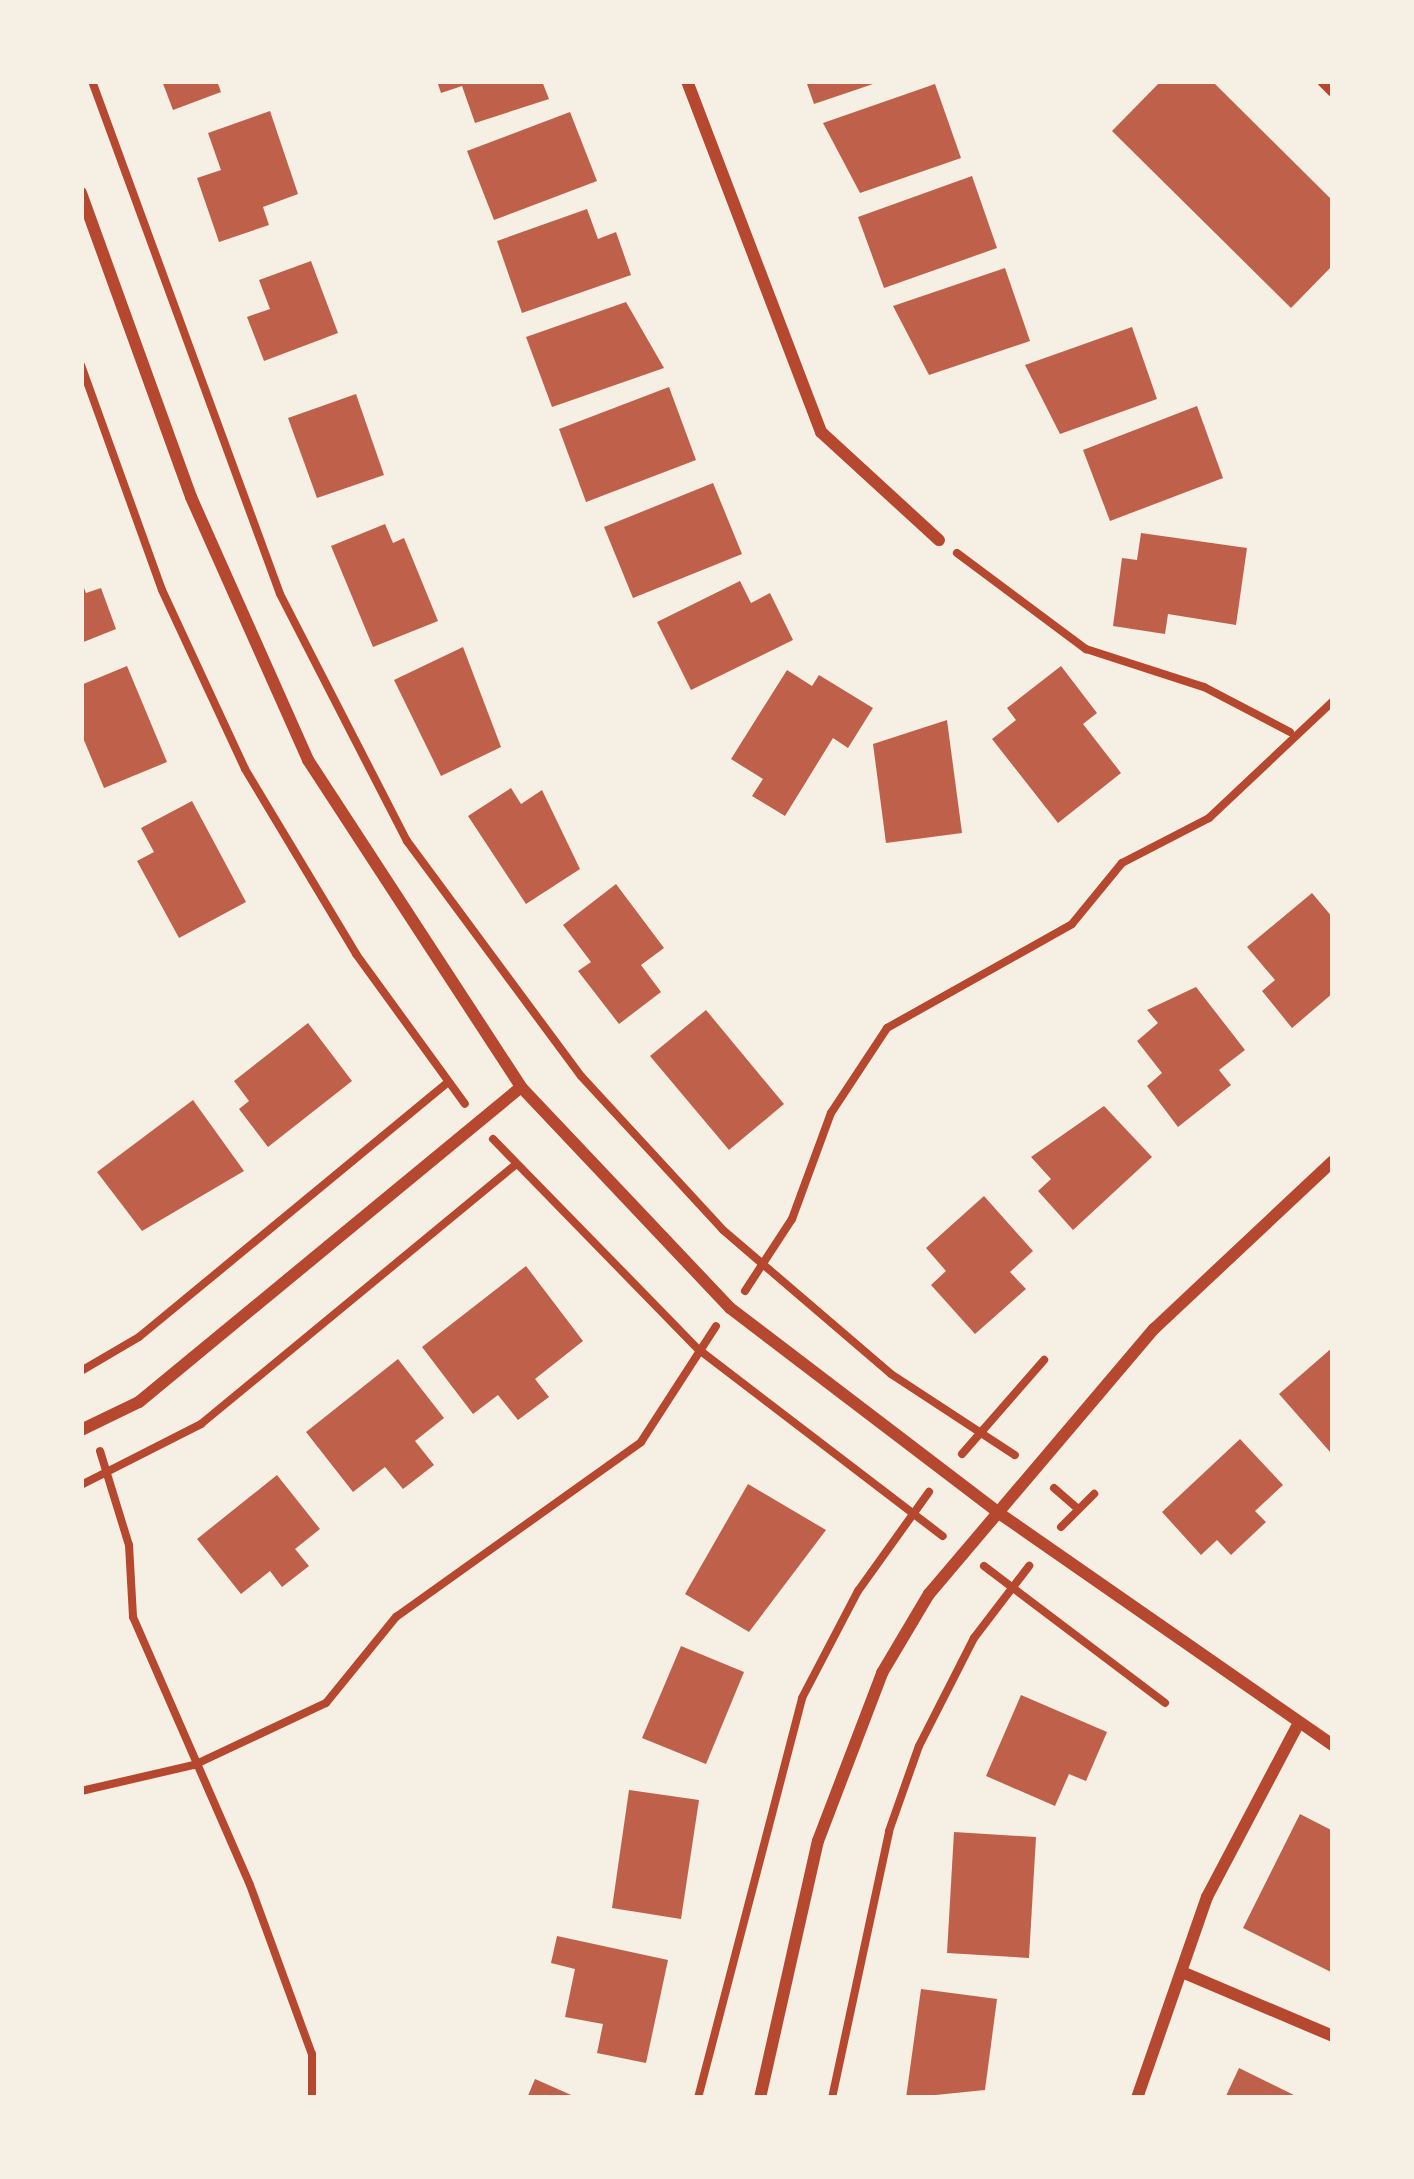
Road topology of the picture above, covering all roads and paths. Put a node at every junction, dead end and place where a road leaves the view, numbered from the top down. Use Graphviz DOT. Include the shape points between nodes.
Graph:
graph roads {
  1 [pos="92,81"];
  2 [pos="687,81"];
  3 [pos="1323,81"];
  4 [pos="1333,91"];
  5 [pos="81,194"];
  6 [pos="939,540"];
  7 [pos="1290,732"];
  8 [pos="448,1083"];
  9 [pos="520,1087"];
  10 [pos="1333,1161"];
  11 [pos="515,1165"];
  12 [pos="1044,1360"];
  13 [pos="81,1371"];
  14 [pos="84,1429"];
  15 [pos="984,1430"];
  16 [pos="1032,1469"];
  17 [pos="112,1470"];
  18 [pos="944,1474"];
  19 [pos="81,1485"];
  20 [pos="1094,1494"];
  21 [pos="1078,1509"];
  22 [pos="996,1511"];
  23 [pos="1047,1547"];
  24 [pos="1296,1728"];
  25 [pos="1333,1745"];
  26 [pos="1182,1972"];
  27 [pos="1333,2036"];
  28 [pos="312,2098"];
  29 [pos="698,2098"];
  30 [pos="760,2098"];
  31 [pos="832,2098"];
  32 [pos="1137,2098"];
  1 -- 15 [label="path" via="280,594 407,841 489,962 668,1175 891,1374"];
  2 -- 6 [label="street" via="821,432"];
  3 -- 4 [label="street"];
  5 -- 9 [label="street" via="191,497 308,760"];
  6 -- 7 [label="path" via="1086,649 1204,687"];
  8 -- 13 [label="path" via="139,1337"];
  9 -- 14 [label="street" via="139,1402"];
  9 -- 18 [label="street" via="730,1308"];
  10 -- 16 [label="street" via="1154,1329"];
  11 -- 17 [label="path" via="202,1424"];
  12 -- 15 [label="path"];
  14 -- 17 [label="path"];
  15 -- 16 [label="path"];
  15 -- 18 [label="path"];
  16 -- 21 [label="path"];
  16 -- 22 [label="street"];
  17 -- 19 [label="path"];
  17 -- 28 [label="path" via="133,1617 250,1885 312,2054"];
  18 -- 22 [label="street"];
  18 -- 29 [label="path" via="858,1591 802,1698"];
  20 -- 21 [label="path"];
  21 -- 23 [label="path"];
  22 -- 23 [label="street"];
  22 -- 30 [label="street" via="929,1594 847,1755"];
  23 -- 24 [label="street"];
  23 -- 31 [label="path" via="974,1638 920,1745 890,1831"];
  24 -- 25 [label="street"];
  24 -- 26 [label="street" via="1248,1807"];
  26 -- 27 [label="street"];
  26 -- 32 [label="street"];
}
